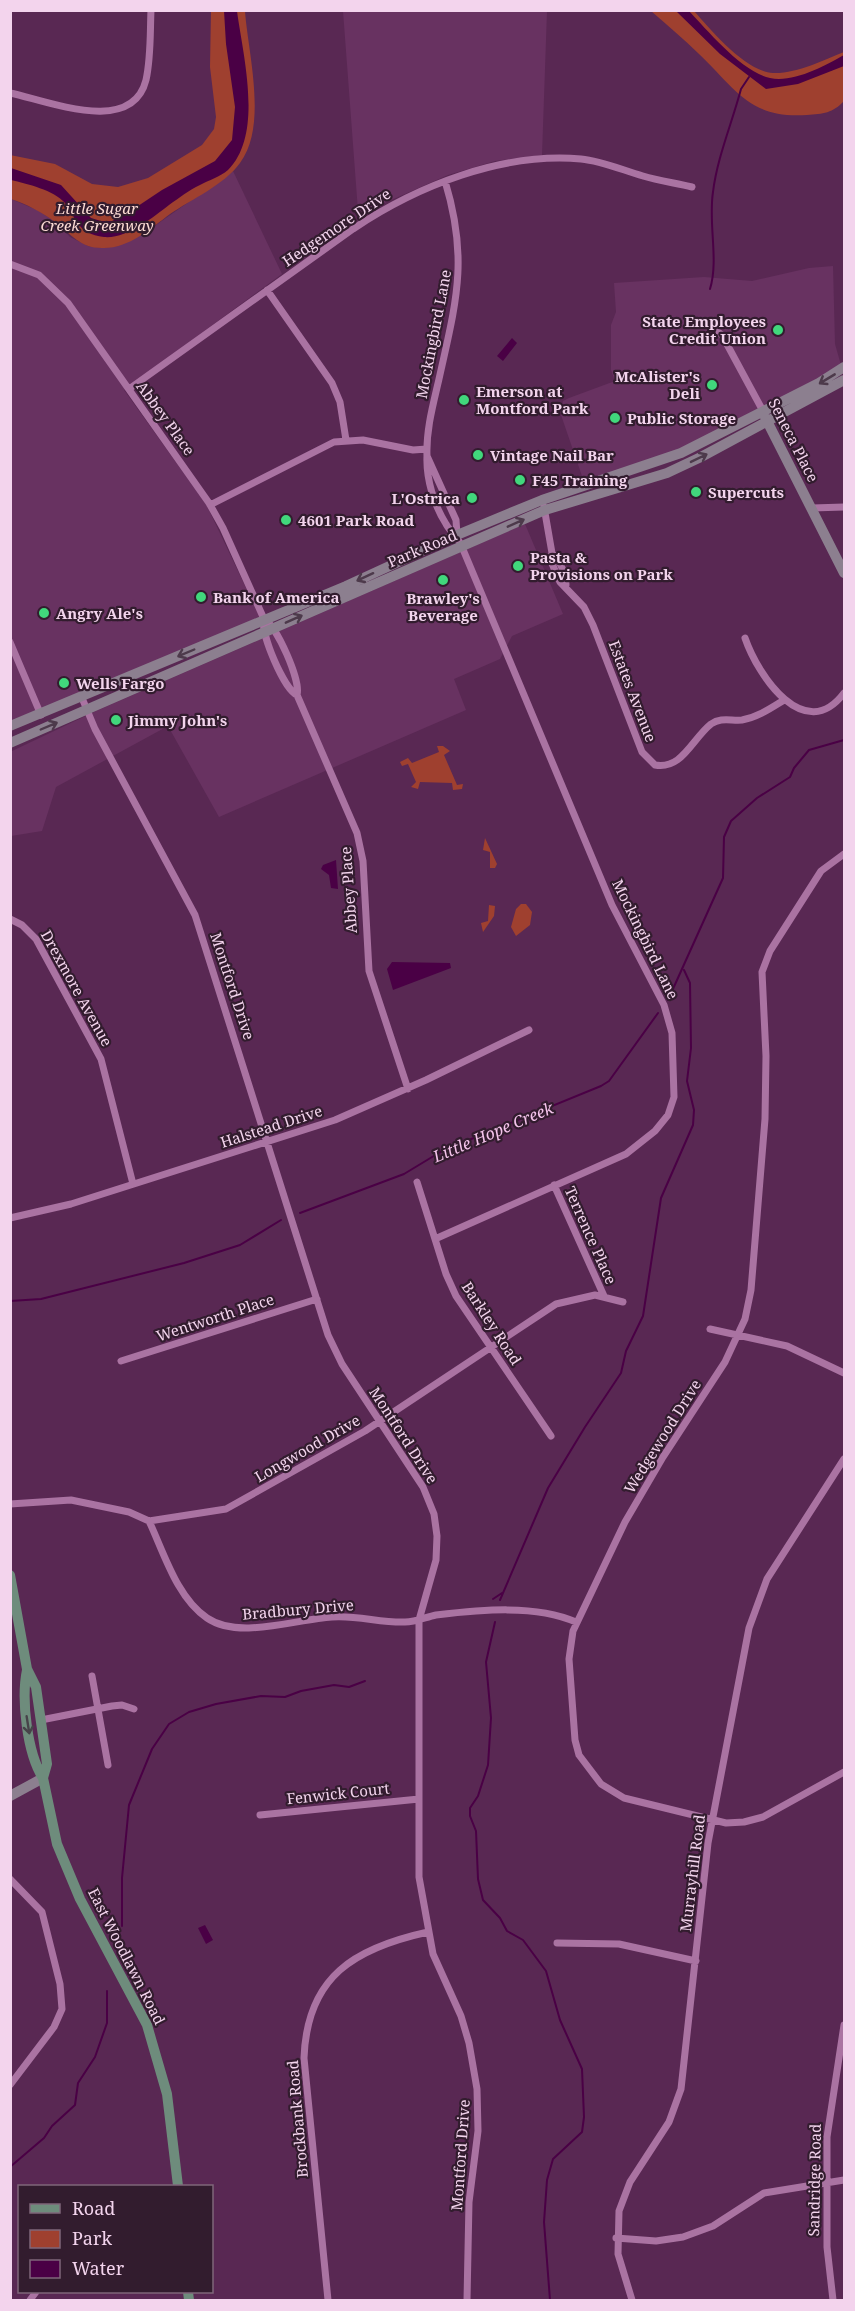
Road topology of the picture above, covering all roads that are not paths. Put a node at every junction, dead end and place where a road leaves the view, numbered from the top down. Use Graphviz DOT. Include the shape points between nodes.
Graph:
graph roads {
  1 [pos="151,10"];
  2 [pos="10,93"];
  3 [pos="445,181"];
  4 [pos="692,187"];
  5 [pos="10,264"];
  6 [pos="267,290"];
  7 [pos="710,326"];
  8 [pos="844,367"];
  9 [pos="844,380"];
  10 [pos="129,389"];
  11 [pos="765,416"];
  12 [pos="346,440"];
  13 [pos="427,452"];
  14 [pos="210,505"];
  15 [pos="543,505"];
  16 [pos="844,507"];
  17 [pos="812,508"];
  18 [pos="457,535"];
  19 [pos="462,547"];
  20 [pos="844,573"];
  21 [pos="264,619"];
  22 [pos="274,628"];
  23 [pos="264,633"];
  24 [pos="745,638"];
  25 [pos="10,642"];
  26 [pos="844,693"];
  27 [pos="297,695"];
  28 [pos="82,698"];
  29 [pos="784,700"];
  30 [pos="87,710"];
  31 [pos="40,715"];
  32 [pos="10,726"];
  33 [pos="10,743"];
  34 [pos="844,854"];
  35 [pos="10,919"];
  36 [pos="529,1030"];
  37 [pos="408,1089"];
  38 [pos="268,1141"];
  39 [pos="417,1182"];
  40 [pos="133,1185"];
  41 [pos="554,1185"];
  42 [pos="10,1218"];
  43 [pos="435,1239"];
  44 [pos="604,1296"];
  45 [pos="317,1299"];
  46 [pos="623,1302"];
  47 [pos="710,1329"];
  48 [pos="739,1336"];
  49 [pos="491,1347"];
  50 [pos="121,1360"];
  51 [pos="844,1373"];
  52 [pos="379,1422"];
  53 [pos="551,1436"];
  54 [pos="844,1460"];
  55 [pos="10,1504"];
  56 [pos="149,1521"];
  57 [pos="11,1580"];
  58 [pos="419,1620"];
  59 [pos="576,1622"];
  60 [pos="27,1669"];
  61 [pos="92,1676"];
  62 [pos="98,1708"];
  63 [pos="134,1709"];
  64 [pos="41,1720"];
  65 [pos="108,1765"];
  66 [pos="844,1772"];
  67 [pos="43,1778"];
  68 [pos="10,1796"];
  69 [pos="419,1799"];
  70 [pos="260,1815"];
  71 [pos="712,1820"];
  72 [pos="10,1879"];
  73 [pos="428,1932"];
  74 [pos="557,1943"];
  75 [pos="696,1961"];
  76 [pos="844,2025"];
  77 [pos="11,2083"];
  78 [pos="844,2180"];
  79 [pos="826,2181"];
  80 [pos="178,2185"];
  81 [pos="616,2238"];
  82 [pos="328,2301"];
  83 [pos="467,2301"];
  84 [pos="632,2301"];
  85 [pos="833,2301"];
  1 -- 2 [label="street" via="146,80 141,93 126,107 97,112"];
  3 -- 4 [label="street, Hedgemore Drive" via="501,165 574,159 601,162"];
  3 -- 6 [label="street, Hedgemore Drive" via="387,207"];
  3 -- 13 [label="street, Mockingbird Lane" via="458,239 459,280 429,423"];
  5 -- 10 [label="street, Abbey Place" via="39,275 53,286"];
  6 -- 10 [label="street, Hedgemore Drive"];
  6 -- 12 [label="street" via="332,383 340,402"];
  7 -- 11 [label="street, Seneca Place" via="721,334"];
  8 -- 11 [label="main road, Park Road, one-way"];
  9 -- 11 [label="main road, Park Road"];
  10 -- 14 [label="street, Abbey Place"];
  11 -- 15 [label="main road, Park Road" via="667,473"];
  11 -- 17 [label="main road, Seneca Place"];
  12 -- 13 [label="street"];
  12 -- 14 [label="street" via="307,453"];
  13 -- 18 [label="street, Mockingbird Lane" via="453,512"];
  13 -- 18 [label="street, Mockingbird Lane" via="428,480 434,497 445,522"];
  14 -- 21 [label="street, Abbey Place"];
  15 -- 18 [label="main road, Park Road"];
  19 -- 15 [label="main road, Park Road, one-way"];
  15 -- 29 [label="street, Estates Avenue" via="558,568 593,625 642,752 655,765 670,766 676,762 717,721 763,714"];
  16 -- 17 [label="street"];
  17 -- 20 [label="main road, Seneca Place"];
  18 -- 19 [label="street, Mockingbird Lane"];
  18 -- 21 [label="main road, Park Road, one-way"];
  22 -- 19 [label="main road, Park Road, one-way"];
  19 -- 41 [label="street, Mockingbird Lane" via="612,904 660,994 672,1032 674,1097 668,1115 626,1154"];
  21 -- 22 [label="street"];
  21 -- 23 [label="street"];
  21 -- 28 [label="main road, Park Road, one-way"];
  22 -- 23 [label="main road, Park Road"];
  22 -- 27 [label="street" via="297,681"];
  23 -- 27 [label="street" via="287,687"];
  23 -- 30 [label="main road, Park Road"];
  24 -- 29 [label="street" via="750,654"];
  25 -- 31 [label="street"];
  26 -- 29 [label="street" via="833,707 819,712 801,710"];
  27 -- 37 [label="street, Abbey Place" via="357,834 363,861 369,971"];
  28 -- 30 [label="street, Montford Drive"];
  28 -- 31 [label="main road, Park Road"];
  33 -- 30 [label="main road, Park Road, one-way"];
  30 -- 38 [label="street, Montford Drive" via="195,915"];
  31 -- 32 [label="main road, Park Road"];
  34 -- 48 [label="street, Wedgewood Drive" via="821,871 770,951 762,972 765,1119 751,1290"];
  35 -- 40 [label="street, Drexmore Avenue" via="36,939 101,1059"];
  36 -- 37 [label="street, Halstead Drive"];
  37 -- 38 [label="street, Halstead Drive" via="335,1120"];
  38 -- 40 [label="street, Halstead Drive"];
  38 -- 45 [label="street, Montford Drive"];
  39 -- 43 [label="street, Barkley Road"];
  40 -- 42 [label="street, Halstead Drive"];
  41 -- 43 [label="street, Mockingbird Lane"];
  41 -- 44 [label="street, Terrence Place"];
  43 -- 49 [label="street, Barkley Road" via="456,1296"];
  44 -- 46 [label="street, Longwood Drive"];
  44 -- 49 [label="street, Longwood Drive" via="556,1304"];
  45 -- 50 [label="street, Wentworth Place"];
  45 -- 52 [label="street, Montford Drive" via="342,1364"];
  47 -- 48 [label="street"];
  48 -- 51 [label="street" via="787,1346"];
  48 -- 59 [label="street, Wedgewood Drive" via="634,1505"];
  49 -- 52 [label="street, Longwood Drive"];
  49 -- 53 [label="street, Barkley Road"];
  52 -- 56 [label="street, Longwood Drive" via="234,1506 208,1514"];
  52 -- 58 [label="street, Montford Drive" via="423,1487 434,1514 436,1560"];
  54 -- 71 [label="street, Murrayhill Road" via="756,1601"];
  55 -- 56 [label="street, Longwood Drive" via="71,1500 129,1512"];
  56 -- 58 [label="street, Bradbury Drive" via="187,1598 205,1617 221,1625 248,1628 332,1617"];
  57 -- 60 [label="main road, East Woodlawn Road"];
  58 -- 59 [label="street, Bradbury Drive" via="437,1615 512,1610"];
  58 -- 69 [label="street, Montford Drive"];
  59 -- 71 [label="street, Wedgewood Drive" via="569,1659 575,1740 585,1766 601,1784 624,1798"];
  60 -- 64 [label="main road, East Woodlawn Road" via="36,1687"];
  60 -- 67 [label="main road, East Woodlawn Road, one-way" via="23,1689 34,1765"];
  61 -- 62 [label="street"];
  62 -- 63 [label="street" via="122,1705"];
  62 -- 64 [label="street"];
  62 -- 65 [label="street"];
  64 -- 67 [label="main road, East Woodlawn Road" via="47,1764"];
  66 -- 71 [label="street, Wedgewood Drive" via="757,1819 732,1823"];
  67 -- 68 [label="main road"];
  67 -- 80 [label="main road, East Woodlawn Road" via="51,1823 65,1866 130,1990 157,2054 169,2104"];
  69 -- 70 [label="street, Fenwick Court"];
  69 -- 73 [label="street, Montford Drive" via="418,1877"];
  71 -- 75 [label="street, Murrayhill Road"];
  72 -- 77 [label="street" via="42,1912 60,1984 62,2009 54,2027"];
  73 -- 82 [label="street, Brockbank Road" via="376,1946 354,1958 325,1987 308,2026 304,2058"];
  73 -- 83 [label="street, Montford Drive" via="461,2016 477,2089"];
  74 -- 75 [label="street" via="619,1944"];
  75 -- 81 [label="street, Murrayhill Road" via="679,2095 664,2132 624,2195"];
  76 -- 79 [label="street, Sandridge Road" via="829,2111"];
  78 -- 79 [label="street"];
  79 -- 81 [label="street" via="764,2193 713,2226 683,2237 656,2241"];
  79 -- 85 [label="street, Sandridge Road"];
  81 -- 84 [label="street, Murrayhill Road"];
}
